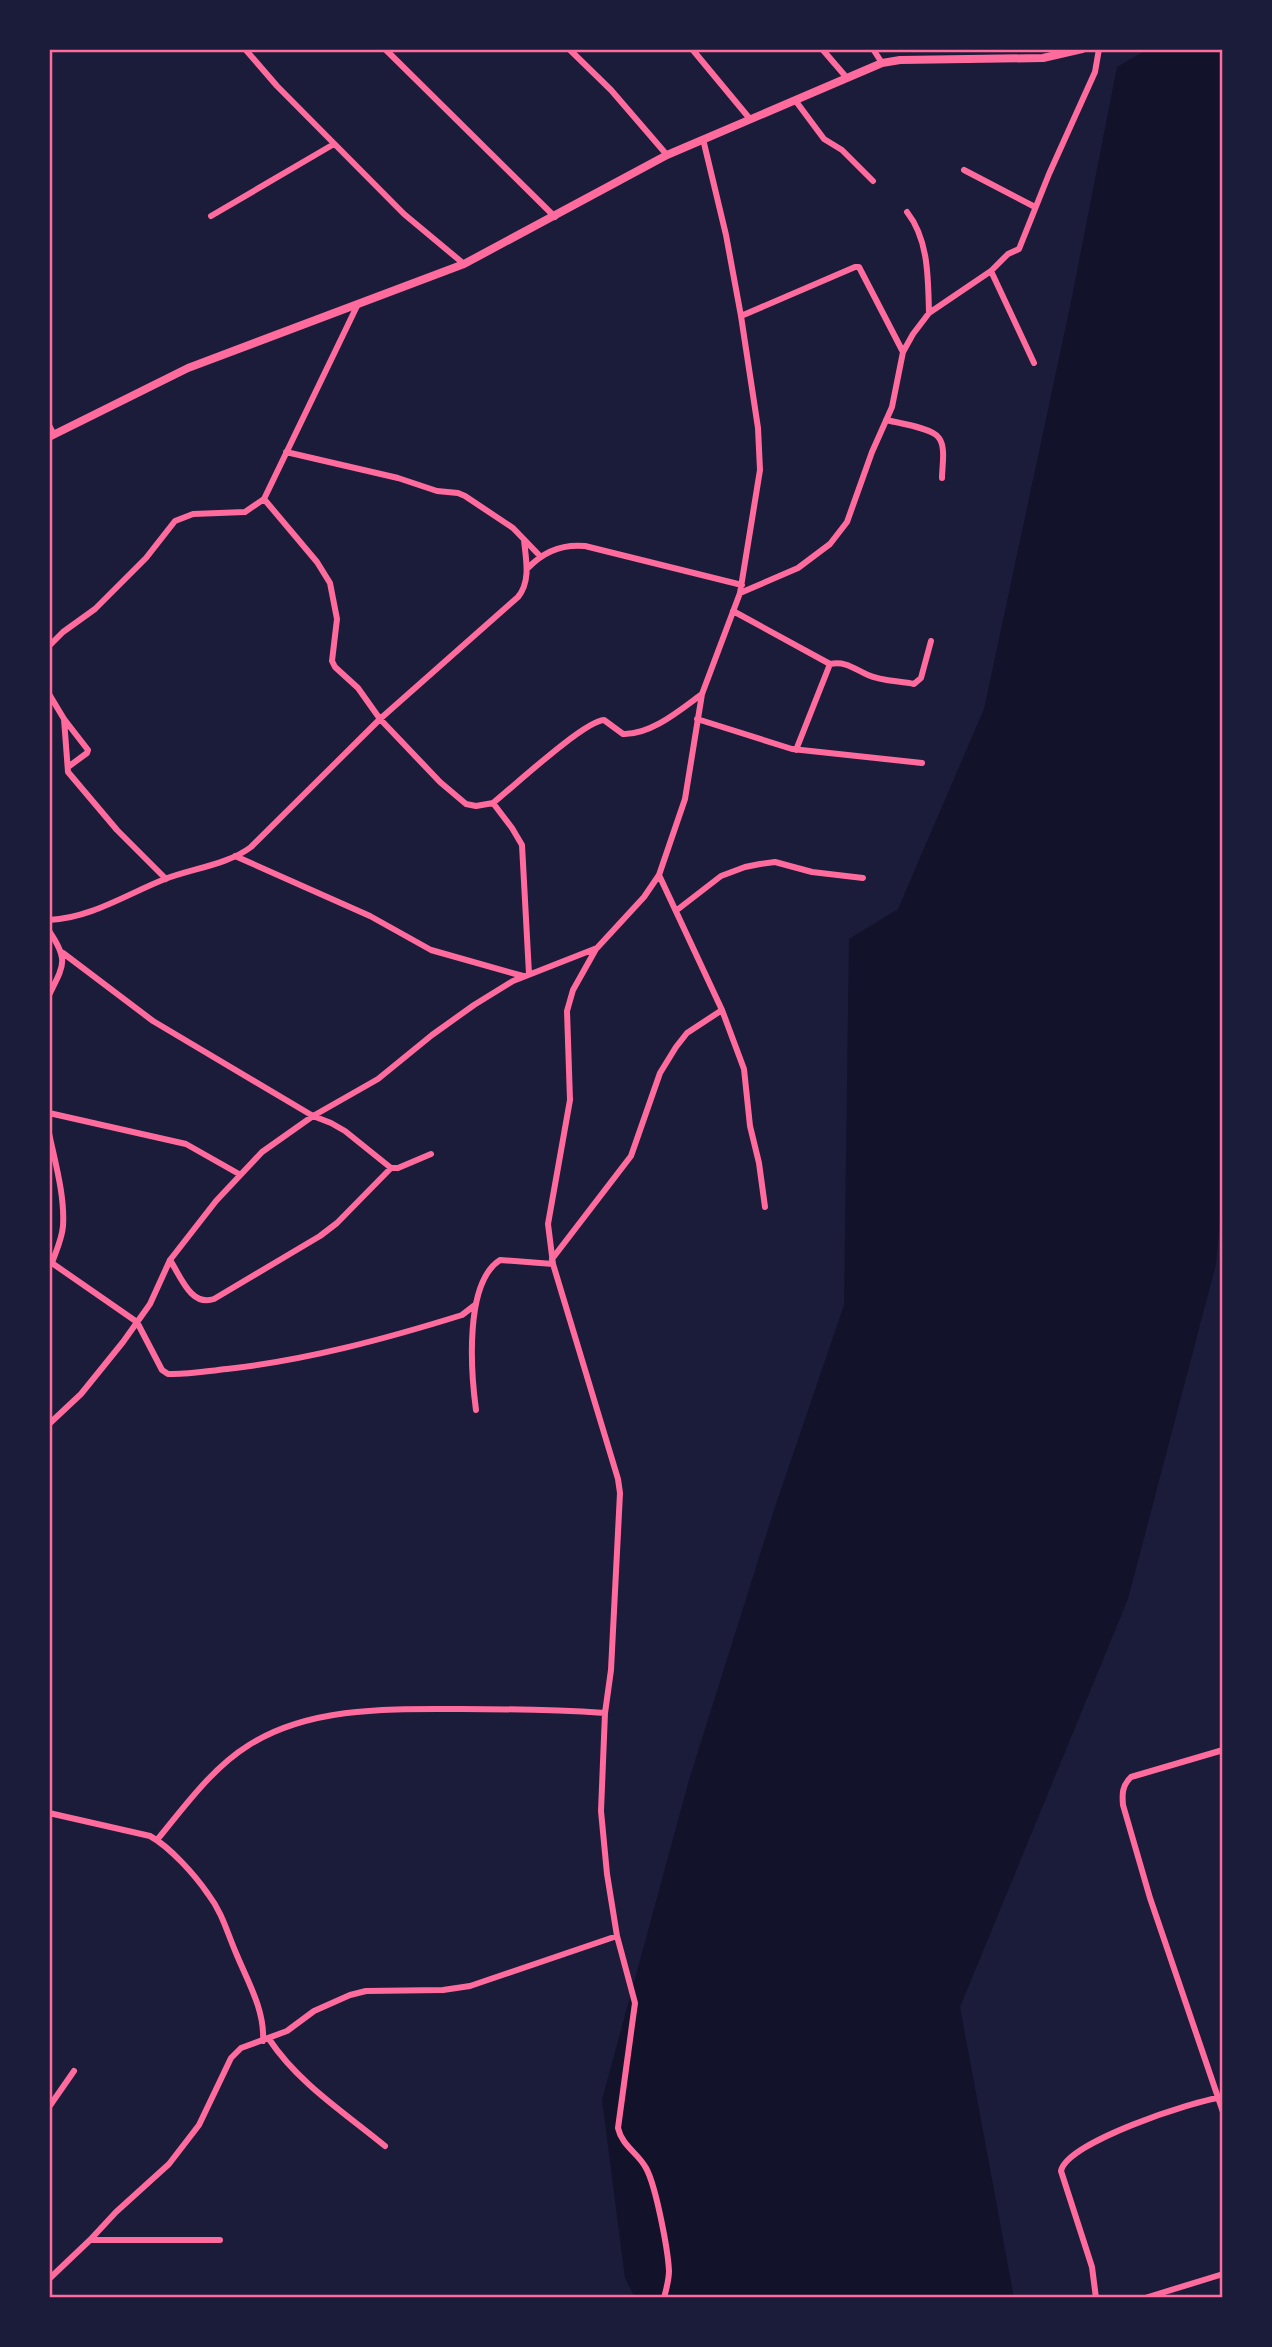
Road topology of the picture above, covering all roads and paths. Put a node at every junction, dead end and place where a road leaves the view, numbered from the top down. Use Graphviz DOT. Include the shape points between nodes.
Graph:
graph roads {
  1 [pos="245,49"];
  2 [pos="384,49"];
  3 [pos="569,49"];
  4 [pos="692,49"];
  5 [pos="822,49"];
  6 [pos="873,49"];
  7 [pos="1082,49"];
  8 [pos="1099,49"];
  9 [pos="882,63"];
  10 [pos="848,78"];
  11 [pos="795,100"];
  12 [pos="750,119"];
  13 [pos="703,139"];
  14 [pos="334,144"];
  15 [pos="667,155"];
  16 [pos="964,170"];
  17 [pos="873,181"];
  18 [pos="1035,207"];
  19 [pos="907,212"];
  20 [pos="211,216"];
  21 [pos="556,217"];
  22 [pos="464,264"];
  23 [pos="992,271"];
  24 [pos="357,306"];
  25 [pos="929,313"];
  26 [pos="741,316"];
  27 [pos="903,352"];
  28 [pos="1034,363"];
  29 [pos="886,420"];
  30 [pos="49,425"];
  31 [pos="51,436"];
  32 [pos="286,452"];
  33 [pos="942,478"];
  34 [pos="264,499"];
  35 [pos="524,540"];
  36 [pos="540,556"];
  37 [pos="527,568"];
  38 [pos="741,589"];
  39 [pos="733,611"];
  40 [pos="932,641"];
  41 [pos="49,644"];
  42 [pos="830,664"];
  43 [pos="49,694"];
  44 [pos="702,694"];
  45 [pos="64,719"];
  46 [pos="380,719"];
  47 [pos="697,719"];
  48 [pos="796,750"];
  49 [pos="922,763"];
  50 [pos="67,769"];
  51 [pos="493,803"];
  52 [pos="235,856"];
  53 [pos="659,875"];
  54 [pos="863,878"];
  55 [pos="166,879"];
  56 [pos="677,911"];
  57 [pos="49,920"];
  58 [pos="49,931"];
  59 [pos="597,948"];
  60 [pos="63,953"];
  61 [pos="526,975"];
  62 [pos="49,995"];
  63 [pos="722,1010"];
  64 [pos="49,1113"];
  65 [pos="313,1116"];
  66 [pos="49,1133"];
  67 [pos="431,1154"];
  68 [pos="391,1168"];
  69 [pos="239,1174"];
  70 [pos="765,1207"];
  71 [pos="170,1260"];
  72 [pos="50,1262"];
  73 [pos="553,1262"];
  74 [pos="475,1305"];
  75 [pos="137,1322"];
  76 [pos="476,1410"];
  77 [pos="49,1424"];
  78 [pos="605,1713"];
  79 [pos="1223,1749"];
  80 [pos="49,1813"];
  81 [pos="157,1840"];
  82 [pos="617,1936"];
  83 [pos="266,2040"];
  84 [pos="74,2071"];
  85 [pos="1220,2098"];
  86 [pos="49,2107"];
  87 [pos="1223,2112"];
  88 [pos="386,2146"];
  89 [pos="90,2240"];
  90 [pos="220,2240"];
  91 [pos="1223,2274"];
  92 [pos="49,2279"];
  93 [pos="664,2298"];
  94 [pos="1096,2298"];
  95 [pos="1145,2298"];
  1 -- 14 [label="street"];
  2 -- 21 [label="street"];
  3 -- 15 [label="street"];
  4 -- 12 [label="street"];
  5 -- 10 [label="street"];
  6 -- 9 [label="street"];
  7 -- 9 [label="street" via="1043,58"];
  8 -- 18 [label="street" via="1095,72"];
  9 -- 10 [label="street"];
  10 -- 11 [label="street"];
  11 -- 12 [label="street"];
  11 -- 17 [label="street" via="824,139"];
  12 -- 13 [label="street"];
  13 -- 15 [label="street"];
  13 -- 26 [label="street"];
  14 -- 20 [label="street"];
  14 -- 22 [label="street" via="404,214"];
  15 -- 21 [label="street"];
  16 -- 18 [label="street"];
  18 -- 23 [label="street" via="1019,249"];
  19 -- 25 [label="street" via="918,230 927,268"];
  21 -- 22 [label="street"];
  22 -- 24 [label="street"];
  23 -- 25 [label="street"];
  23 -- 28 [label="street"];
  24 -- 31 [label="street" via="188,368"];
  24 -- 32 [label="street"];
  25 -- 27 [label="street"];
  26 -- 27 [label="street" via="859,267"];
  26 -- 38 [label="street" via="760,470"];
  27 -- 29 [label="street"];
  29 -- 33 [label="street" via="939,437"];
  29 -- 38 [label="street" via="847,522 830,544 798,568"];
  30 -- 31 [label="street"];
  32 -- 34 [label="street"];
  32 -- 35 [label="street" via="458,493 498,517"];
  34 -- 41 [label="street" via="245,512 193,514 176,521 103,600"];
  34 -- 46 [label="street" via="330,583 337,619 333,664"];
  35 -- 36 [label="street"];
  35 -- 37 [label="street"];
  36 -- 37 [label="street"];
  36 -- 38 [label="street" via="570,545 585,546"];
  37 -- 46 [label="street" via="525,587 518,597"];
  38 -- 39 [label="street"];
  39 -- 42 [label="street"];
  39 -- 44 [label="street"];
  40 -- 42 [label="street" via="914,684"];
  42 -- 48 [label="street"];
  43 -- 45 [label="street"];
  44 -- 47 [label="street"];
  44 -- 51 [label="street" via="658,724 633,733 623,734 604,720 593,723"];
  45 -- 50 [label="street"];
  45 -- 50 [label="street" via="88,750"];
  46 -- 51 [label="street" via="466,804"];
  46 -- 52 [label="street" via="251,847"];
  47 -- 48 [label="street"];
  47 -- 53 [label="street" via="685,799"];
  48 -- 49 [label="street"];
  50 -- 55 [label="street" via="117,830"];
  51 -- 61 [label="street" via="522,842"];
  52 -- 55 [label="street"];
  52 -- 61 [label="street" via="370,916 430,950"];
  53 -- 56 [label="street"];
  53 -- 59 [label="street"];
  54 -- 56 [label="street" via="775,862 760,864 721,876"];
  55 -- 57 [label="street" via="78,917"];
  56 -- 63 [label="street"];
  58 -- 60 [label="street"];
  59 -- 61 [label="street"];
  59 -- 73 [label="street" via="573,990 567,1011 570,1100 549,1209"];
  60 -- 62 [label="street"];
  60 -- 65 [label="street" via="153,1021"];
  61 -- 65 [label="street" via="474,1005 379,1079"];
  63 -- 70 [label="street" via="746,1079"];
  63 -- 73 [label="street" via="687,1032 676,1047 660,1073 631,1156"];
  64 -- 69 [label="street" via="186,1144"];
  65 -- 68 [label="street" via="345,1131"];
  65 -- 69 [label="street"];
  66 -- 72 [label="street" via="63,1224"];
  67 -- 68 [label="street"];
  68 -- 71 [label="street" via="320,1236 214,1298 203,1301 193,1297"];
  69 -- 71 [label="street"];
  71 -- 75 [label="street"];
  72 -- 75 [label="street"];
  73 -- 74 [label="street" via="500,1260 489,1272"];
  73 -- 78 [label="street" via="620,1493"];
  74 -- 75 [label="street" via="462,1315 334,1352 174,1374 162,1370"];
  74 -- 76 [label="street" via="471,1354"];
  75 -- 77 [label="street" via="81,1394"];
  78 -- 81 [label="street" via="378,1710 289,1726 227,1761"];
  78 -- 82 [label="street" via="601,1811"];
  79 -- 85 [label="street" via="1131,1777 1122,1792 1150,1898"];
  80 -- 81 [label="street"];
  81 -- 83 [label="street" via="208,1894 225,1923"];
  82 -- 83 [label="street" via="470,1986 349,1995"];
  82 -- 93 [label="street" via="635,2003 618,2128 620,2137 649,2172 657,2200 669,2272"];
  83 -- 88 [label="street" via="297,2074"];
  83 -- 89 [label="street" via="236,2051 195,2132 169,2164"];
  84 -- 86 [label="street"];
  85 -- 87 [label="street"];
  85 -- 94 [label="street" via="1168,2111 1109,2136 1063,2164 1061,2171 1092,2267"];
  89 -- 90 [label="street"];
  89 -- 92 [label="street"];
  91 -- 95 [label="street"];
}
